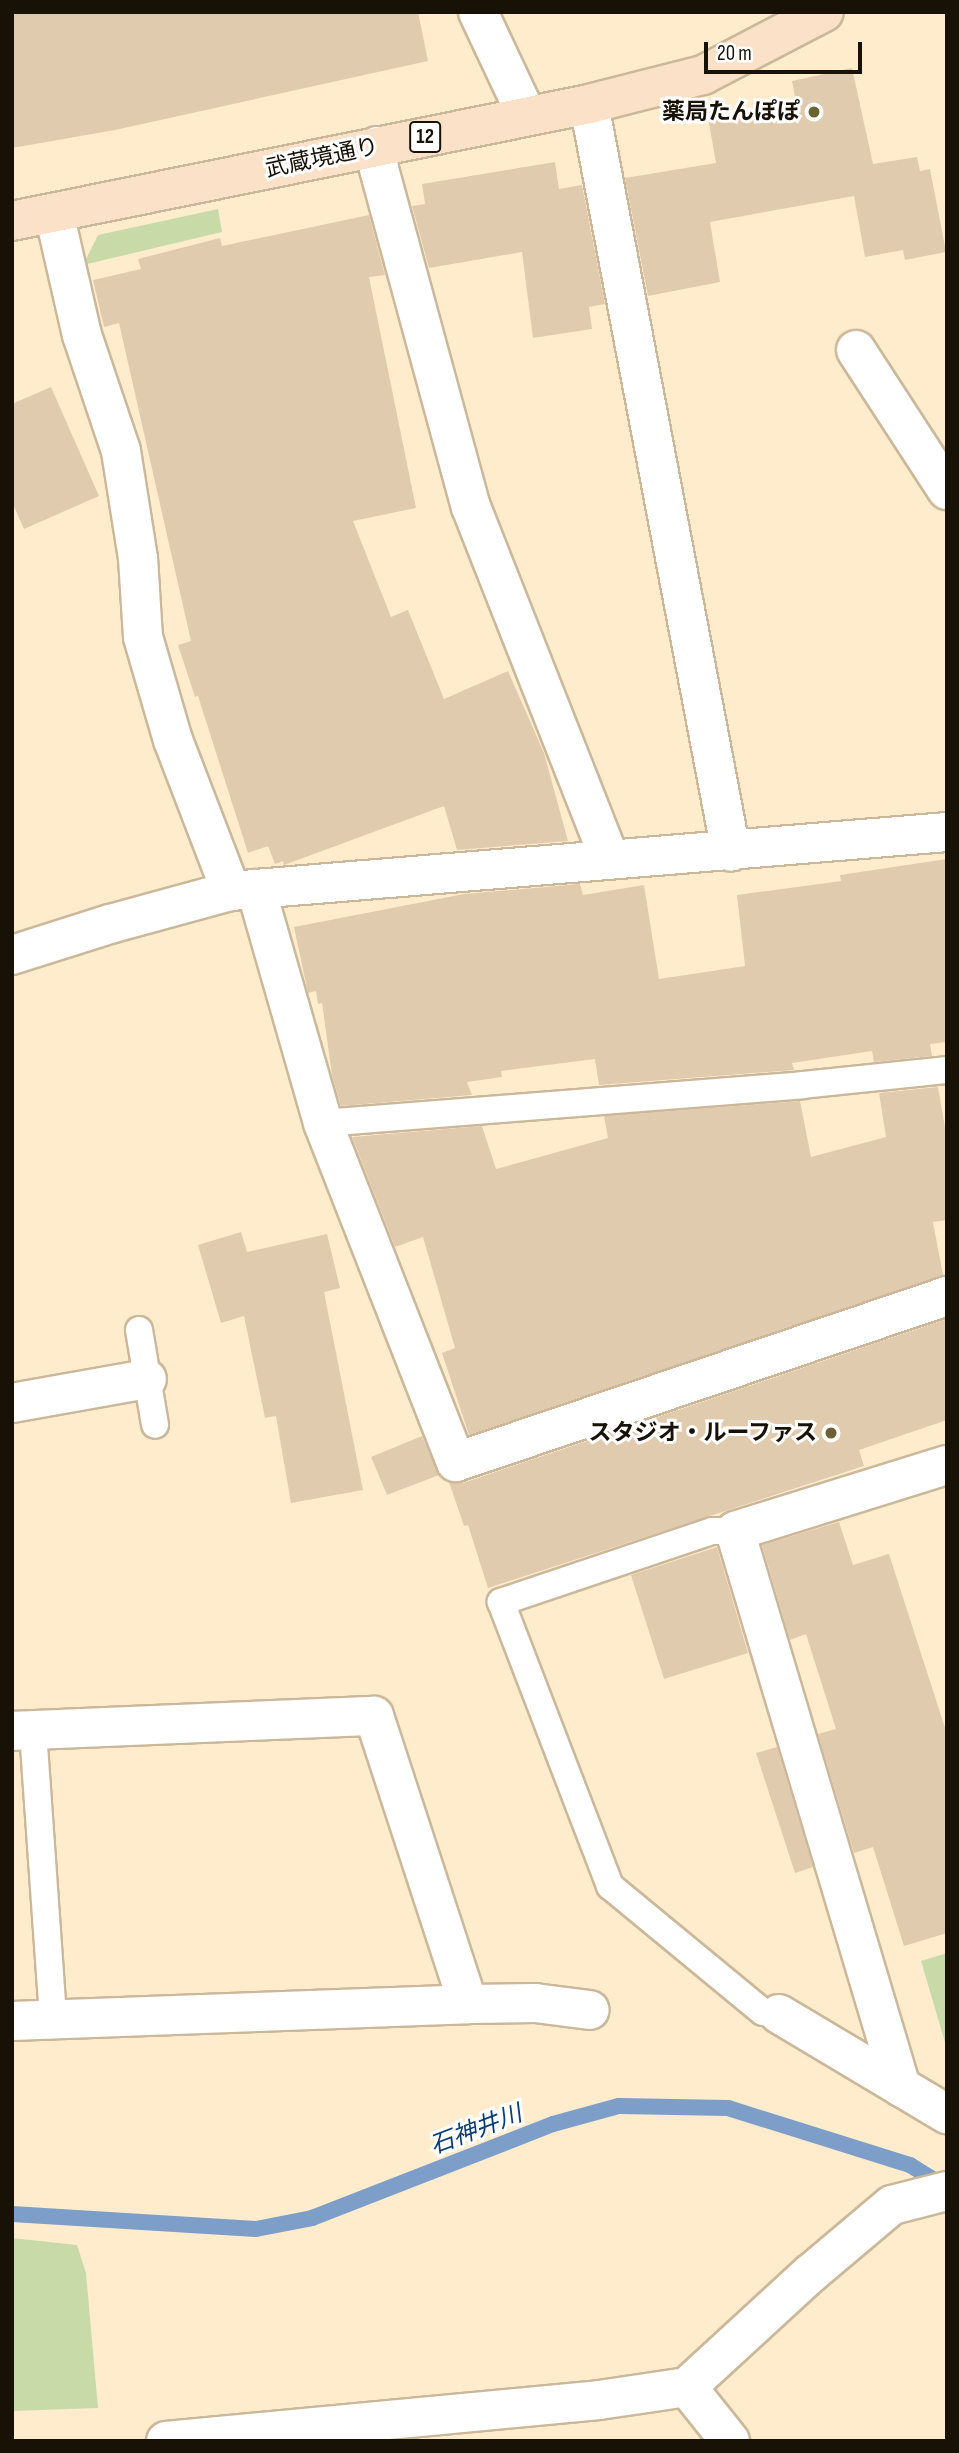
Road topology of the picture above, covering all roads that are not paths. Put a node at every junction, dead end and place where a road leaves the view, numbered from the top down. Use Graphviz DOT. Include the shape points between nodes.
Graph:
graph roads {
  1 [pos="478,12"];
  2 [pos="824,12"];
  3 [pos="589,104"];
  4 [pos="527,116"];
  5 [pos="377,146"];
  6 [pos="54,213"];
  7 [pos="12,222"];
  8 [pos="856,350"];
  9 [pos="947,490"];
  10 [pos="947,832"];
  11 [pos="731,852"];
  12 [pos="610,860"];
  13 [pos="244,890"];
  14 [pos="12,955"];
  15 [pos="947,1070"];
  16 [pos="323,1123"];
  17 [pos="947,1296"];
  18 [pos="139,1330"];
  19 [pos="146,1379"];
  20 [pos="12,1403"];
  21 [pos="155,1425"];
  22 [pos="947,1465"];
  23 [pos="735,1531"];
  24 [pos="23,1731"];
  25 [pos="468,2004"];
  26 [pos="590,2010"];
  27 [pos="779,2014"];
  28 [pos="53,2019"];
  29 [pos="12,2021"];
  30 [pos="901,2087"];
  31 [pos="947,2115"];
  32 [pos="947,2191"];
  33 [pos="687,2387"];
  34 [pos="317,2435"];
  35 [pos="166,2441"];
  36 [pos="730,2441"];
  1 -- 4 [label="street"];
  2 -- 3 [label="main road, 武蔵境通り / 12" via="703,75"];
  3 -- 4 [label="main road, 武蔵境通り / 12"];
  3 -- 11 [label="street"];
  4 -- 5 [label="main road, 武蔵境通り / 12"];
  5 -- 6 [label="main road, 武蔵境通り / 12"];
  5 -- 12 [label="street" via="379,169 471,507"];
  6 -- 7 [label="main road, 武蔵境通り / 12"];
  6 -- 13 [label="street" via="82,335 121,451 138,558 143,637 173,740"];
  8 -- 9 [label="street"];
  10 -- 11 [label="street"];
  11 -- 12 [label="street"];
  12 -- 13 [label="street"];
  13 -- 14 [label="street"];
  13 -- 16 [label="street"];
  15 -- 16 [label="lane" via="802,1086"];
  16 -- 17 [label="street" via="456,1462"];
  18 -- 19 [label="lane"];
  19 -- 20 [label="street"];
  19 -- 21 [label="lane"];
  22 -- 23 [label="street"];
  23 -- 27 [label="lane" via="712,1531 501,1602 610,1886 763,2012"];
  23 -- 30 [label="street"];
  24 -- 25 [label="street" via="373,1716"];
  24 -- 28 [label="lane"];
  25 -- 26 [label="street" via="535,2003"];
  25 -- 28 [label="street"];
  27 -- 30 [label="street"];
  28 -- 29 [label="street"];
  30 -- 31 [label="street"];
  32 -- 33 [label="street" via="892,2205"];
  33 -- 34 [label="street"];
  33 -- 36 [label="street"];
  34 -- 35 [label="street"];
}
